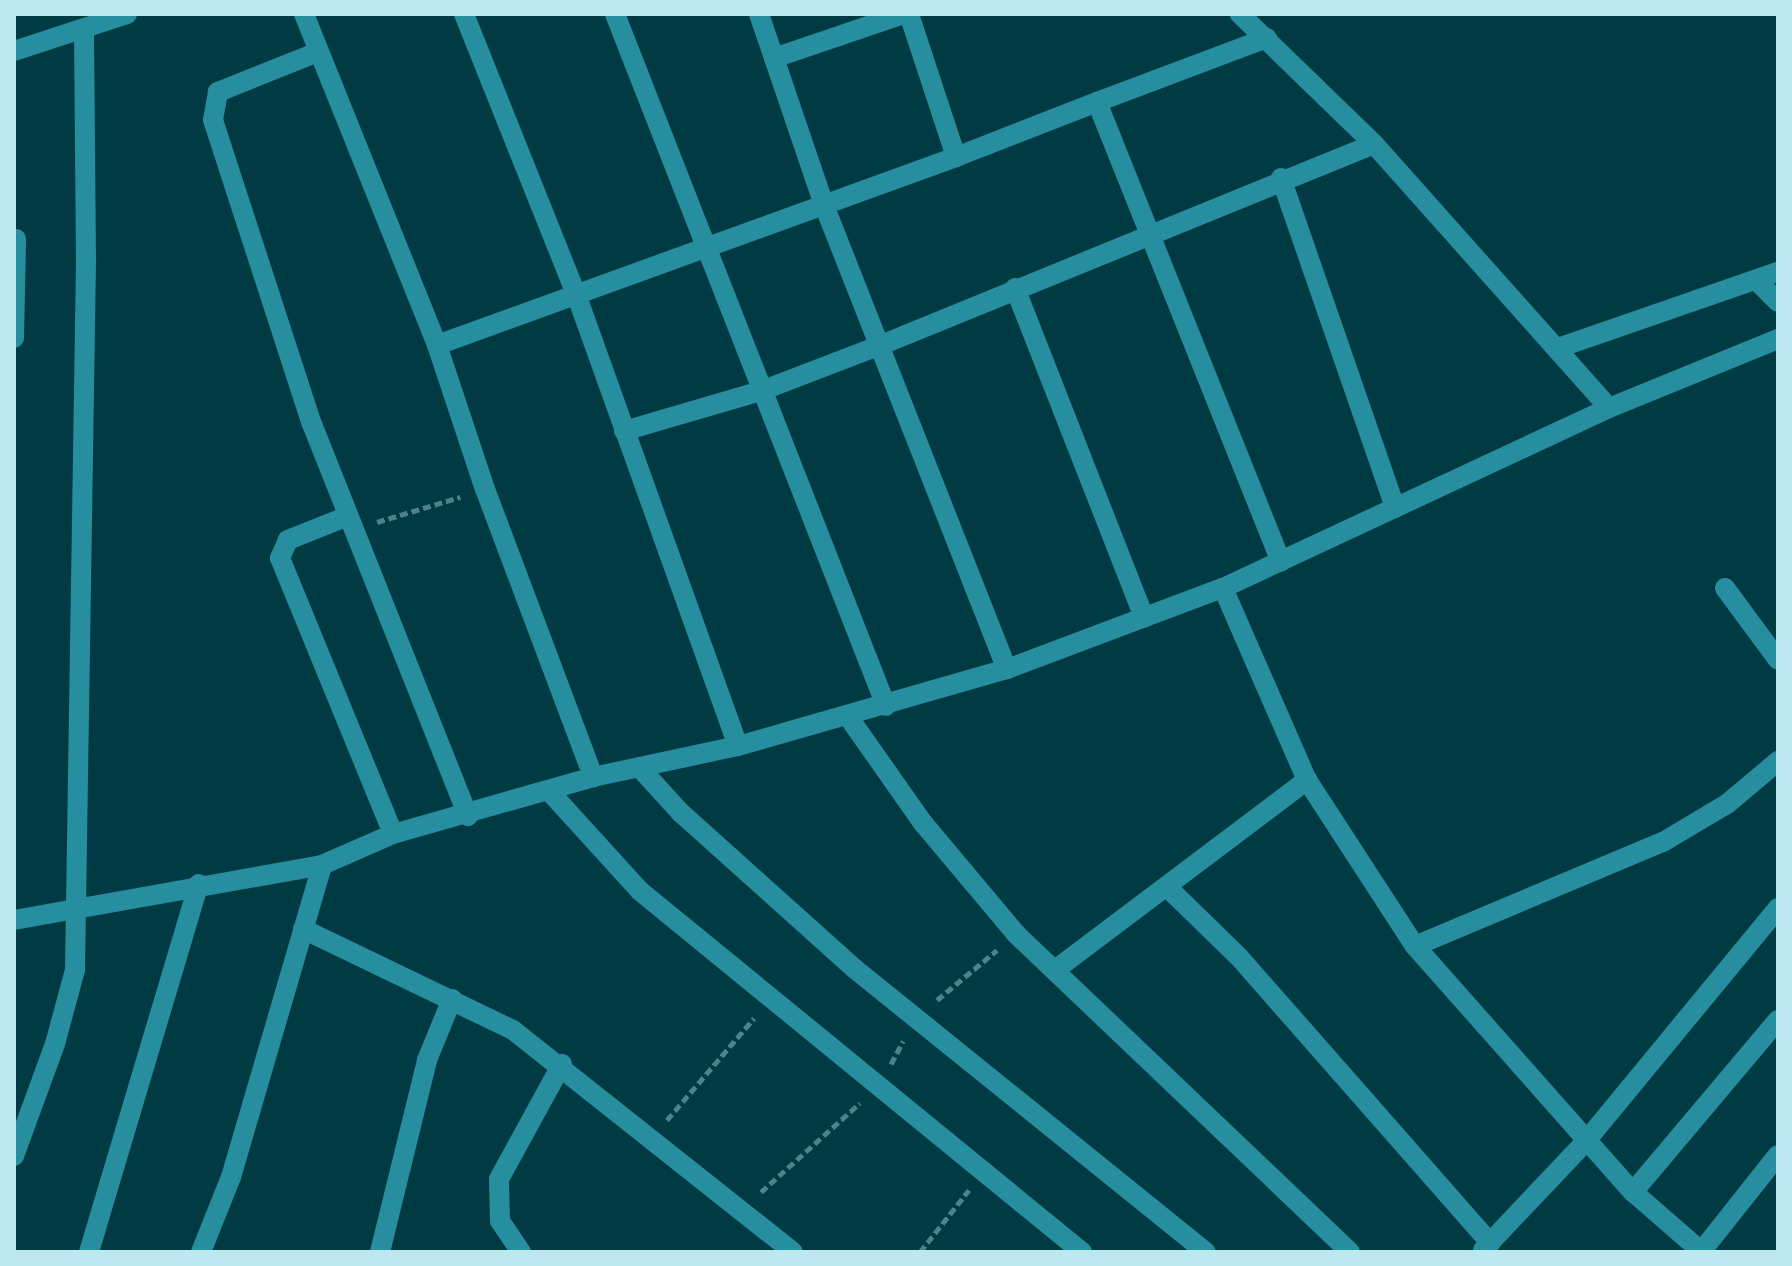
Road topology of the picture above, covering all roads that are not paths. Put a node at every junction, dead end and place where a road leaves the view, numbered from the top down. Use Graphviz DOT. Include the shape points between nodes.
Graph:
graph roads {
  1 [pos="127,14"];
  2 [pos="304,14"];
  3 [pos="464,14"];
  4 [pos="615,14"];
  5 [pos="759,14"];
  6 [pos="906,14"];
  7 [pos="1240,14"];
  8 [pos="84,29"];
  9 [pos="1267,38"];
  10 [pos="14,51"];
  11 [pos="318,52"];
  12 [pos="774,58"];
  13 [pos="1097,102"];
  14 [pos="1374,144"];
  15 [pos="956,157"];
  16 [pos="1281,178"];
  17 [pos="824,205"];
  18 [pos="1148,235"];
  19 [pos="16,239"];
  20 [pos="707,247"];
  21 [pos="1778,272"];
  22 [pos="1756,280"];
  23 [pos="1015,288"];
  24 [pos="575,291"];
  25 [pos="1778,302"];
  26 [pos="14,338"];
  27 [pos="1778,339"];
  28 [pos="437,345"];
  29 [pos="881,345"];
  30 [pos="1558,348"];
  31 [pos="761,391"];
  32 [pos="1609,408"];
  33 [pos="624,431"];
  34 [pos="1395,508"];
  35 [pos="351,522"];
  36 [pos="1281,562"];
  37 [pos="1223,588"];
  38 [pos="1725,588"];
  39 [pos="1144,618"];
  40 [pos="1778,660"];
  41 [pos="1007,669"];
  42 [pos="886,706"];
  43 [pos="847,715"];
  44 [pos="738,746"];
  45 [pos="1778,761"];
  46 [pos="640,768"];
  47 [pos="593,777"];
  48 [pos="1307,780"];
  49 [pos="550,792"];
  50 [pos="468,816"];
  51 [pos="393,834"];
  52 [pos="322,865"];
  53 [pos="199,884"];
  54 [pos="1167,887"];
  55 [pos="1778,908"];
  56 [pos="78,910"];
  57 [pos="15,923"];
  58 [pos="303,929"];
  59 [pos="1415,946"];
  60 [pos="1055,970"];
  61 [pos="452,999"];
  62 [pos="1778,1020"];
  63 [pos="562,1064"];
  64 [pos="1586,1141"];
  65 [pos="1778,1155"];
  66 [pos="14,1156"];
  67 [pos="1633,1192"];
  68 [pos="1486,1248"];
  69 [pos="89,1252"];
  70 [pos="201,1252"];
  71 [pos="380,1252"];
  72 [pos="521,1252"];
  73 [pos="793,1252"];
  74 [pos="1082,1252"];
  75 [pos="1206,1252"];
  76 [pos="1350,1252"];
  77 [pos="1701,1252"];
  1 -- 8 [label="street"];
  2 -- 11 [label="street"];
  3 -- 24 [label="street"];
  4 -- 20 [label="street"];
  5 -- 12 [label="street"];
  6 -- 12 [label="street"];
  6 -- 15 [label="street"];
  7 -- 9 [label="street"];
  8 -- 10 [label="street"];
  8 -- 56 [label="street"];
  9 -- 13 [label="street"];
  9 -- 14 [label="street"];
  11 -- 28 [label="street"];
  11 -- 35 [label="street" via="218,92 212,109 249,240"];
  12 -- 17 [label="street"];
  13 -- 15 [label="street"];
  13 -- 18 [label="street"];
  14 -- 16 [label="street"];
  14 -- 30 [label="street"];
  15 -- 17 [label="street"];
  16 -- 18 [label="street"];
  16 -- 34 [label="street"];
  17 -- 20 [label="street"];
  17 -- 29 [label="street"];
  18 -- 23 [label="street"];
  18 -- 36 [label="street"];
  19 -- 26 [label="street"];
  20 -- 24 [label="street"];
  20 -- 31 [label="street"];
  21 -- 22 [label="street"];
  22 -- 25 [label="street"];
  22 -- 30 [label="street"];
  23 -- 29 [label="street"];
  23 -- 39 [label="street"];
  24 -- 28 [label="street"];
  24 -- 33 [label="street"];
  27 -- 32 [label="street"];
  28 -- 47 [label="street"];
  29 -- 31 [label="street"];
  29 -- 41 [label="street"];
  30 -- 32 [label="street"];
  31 -- 33 [label="street"];
  31 -- 42 [label="street"];
  32 -- 34 [label="street"];
  33 -- 44 [label="street"];
  34 -- 36 [label="street"];
  35 -- 50 [label="street"];
  35 -- 51 [label="street" via="288,540 280,558"];
  36 -- 37 [label="street"];
  37 -- 39 [label="street"];
  37 -- 48 [label="street"];
  38 -- 40 [label="street"];
  39 -- 41 [label="street"];
  41 -- 42 [label="street"];
  42 -- 43 [label="street"];
  43 -- 44 [label="street"];
  43 -- 60 [label="street" via="923,823 1016,934"];
  44 -- 46 [label="street"];
  45 -- 59 [label="street" via="1727,804 1663,842"];
  46 -- 47 [label="street"];
  46 -- 75 [label="street" via="680,812 855,969"];
  47 -- 49 [label="street"];
  48 -- 54 [label="street"];
  48 -- 59 [label="street"];
  49 -- 50 [label="street"];
  49 -- 74 [label="street" via="640,891"];
  50 -- 51 [label="street"];
  51 -- 52 [label="street"];
  52 -- 53 [label="street"];
  52 -- 58 [label="street"];
  53 -- 56 [label="street"];
  53 -- 69 [label="street"];
  54 -- 60 [label="street"];
  54 -- 68 [label="street" via="1239,957"];
  55 -- 64 [label="street"];
  56 -- 57 [label="street"];
  56 -- 66 [label="street" via="75,970 55,1044"];
  58 -- 61 [label="street"];
  58 -- 70 [label="street" via="231,1177"];
  59 -- 64 [label="street"];
  60 -- 76 [label="street"];
  61 -- 63 [label="street" via="491,1016"];
  61 -- 71 [label="street" via="427,1060"];
  62 -- 67 [label="street"];
  63 -- 72 [label="street" via="499,1179 500,1221"];
  63 -- 73 [label="street"];
  64 -- 67 [label="street"];
  64 -- 68 [label="street"];
  65 -- 77 [label="street"];
  67 -- 77 [label="street"];
}
